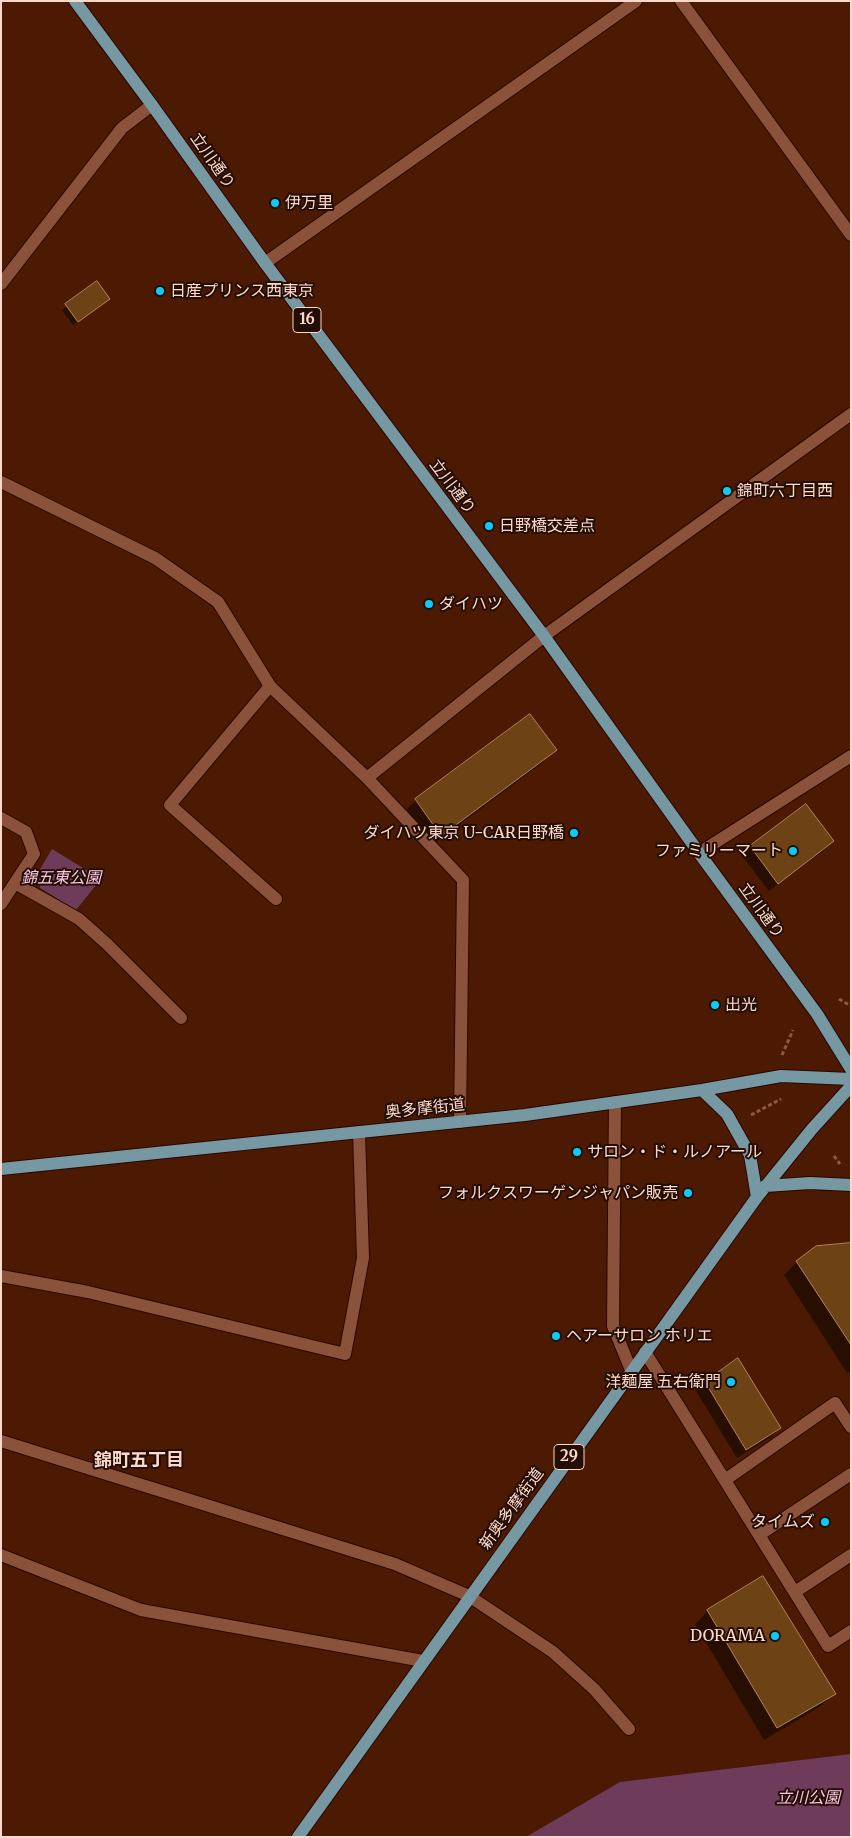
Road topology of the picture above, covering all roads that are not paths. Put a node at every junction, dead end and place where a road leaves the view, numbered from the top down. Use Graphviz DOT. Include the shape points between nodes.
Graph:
graph roads {
  1 [pos="75,1"];
  2 [pos="636,1"];
  3 [pos="681,1"];
  4 [pos="152,105"];
  5 [pos="851,235"];
  6 [pos="265,263"];
  7 [pos="1,284"];
  8 [pos="851,414"];
  9 [pos="1,482"];
  10 [pos="544,636"];
  11 [pos="270,686"];
  12 [pos="851,756"];
  13 [pos="367,778"];
  14 [pos="1,818"];
  15 [pos="699,853"];
  16 [pos="15,883"];
  17 [pos="276,899"];
  18 [pos="1,904"];
  19 [pos="181,1018"];
  20 [pos="851,1068"];
  21 [pos="851,1078"];
  22 [pos="851,1086"];
  23 [pos="702,1090"];
  24 [pos="615,1102"];
  25 [pos="460,1122"];
  26 [pos="359,1132"];
  27 [pos="1,1169"];
  28 [pos="851,1185"];
  29 [pos="761,1192"];
  30 [pos="1,1276"];
  31 [pos="645,1352"];
  32 [pos="632,1370"];
  33 [pos="851,1427"];
  34 [pos="1,1441"];
  35 [pos="851,1474"];
  36 [pos="725,1480"];
  37 [pos="759,1535"];
  38 [pos="1,1555"];
  39 [pos="851,1555"];
  40 [pos="795,1592"];
  41 [pos="469,1596"];
  42 [pos="851,1631"];
  43 [pos="423,1661"];
  44 [pos="629,1729"];
  45 [pos="298,1837"];
  1 -- 4 [label="main road, 立川通り / 16"];
  2 -- 6 [label="street"];
  3 -- 5 [label="street"];
  4 -- 6 [label="main road, 立川通り / 16"];
  4 -- 7 [label="street" via="122,128"];
  6 -- 10 [label="main road, 立川通り / 16"];
  8 -- 10 [label="street"];
  9 -- 11 [label="street" via="156,558 218,602"];
  10 -- 13 [label="street"];
  10 -- 15 [label="main road, 立川通り / 16"];
  11 -- 13 [label="street"];
  11 -- 17 [label="street" via="170,805"];
  12 -- 15 [label="street"];
  13 -- 25 [label="street" via="463,880"];
  14 -- 16 [label="street" via="26,832 34,854"];
  15 -- 20 [label="main road, 立川通り / 16" via="817,1014"];
  16 -- 18 [label="street"];
  16 -- 19 [label="street" via="78,919"];
  21 -- 23 [label="main road, 奥多摩街道" via="782,1076"];
  22 -- 29 [label="main road, 新奥多摩街道 / 29"];
  23 -- 24 [label="main road, 奥多摩街道"];
  23 -- 29 [label="main road" via="727,1114 750,1154"];
  24 -- 25 [label="main road, 奥多摩街道"];
  24 -- 32 [label="street" via="613,1326"];
  25 -- 26 [label="main road, 奥多摩街道"];
  26 -- 27 [label="main road, 奥多摩街道"];
  26 -- 30 [label="street" via="363,1258 345,1354 88,1292"];
  28 -- 29 [label="main road" via="810,1183"];
  29 -- 31 [label="main road, 新奥多摩街道 / 29"];
  31 -- 32 [label="main road, 新奥多摩街道 / 29"];
  31 -- 36 [label="street"];
  32 -- 41 [label="main road, 新奥多摩街道 / 29"];
  33 -- 36 [label="street" via="835,1402"];
  34 -- 41 [label="street" via="395,1564"];
  35 -- 37 [label="street"];
  36 -- 37 [label="street"];
  37 -- 40 [label="street"];
  38 -- 43 [label="street" via="141,1610"];
  39 -- 40 [label="street"];
  40 -- 42 [label="street" via="828,1646"];
  41 -- 43 [label="main road, 新奥多摩街道 / 29"];
  41 -- 44 [label="street" via="553,1652 594,1689"];
  43 -- 45 [label="main road, 新奥多摩街道 / 29"];
}
